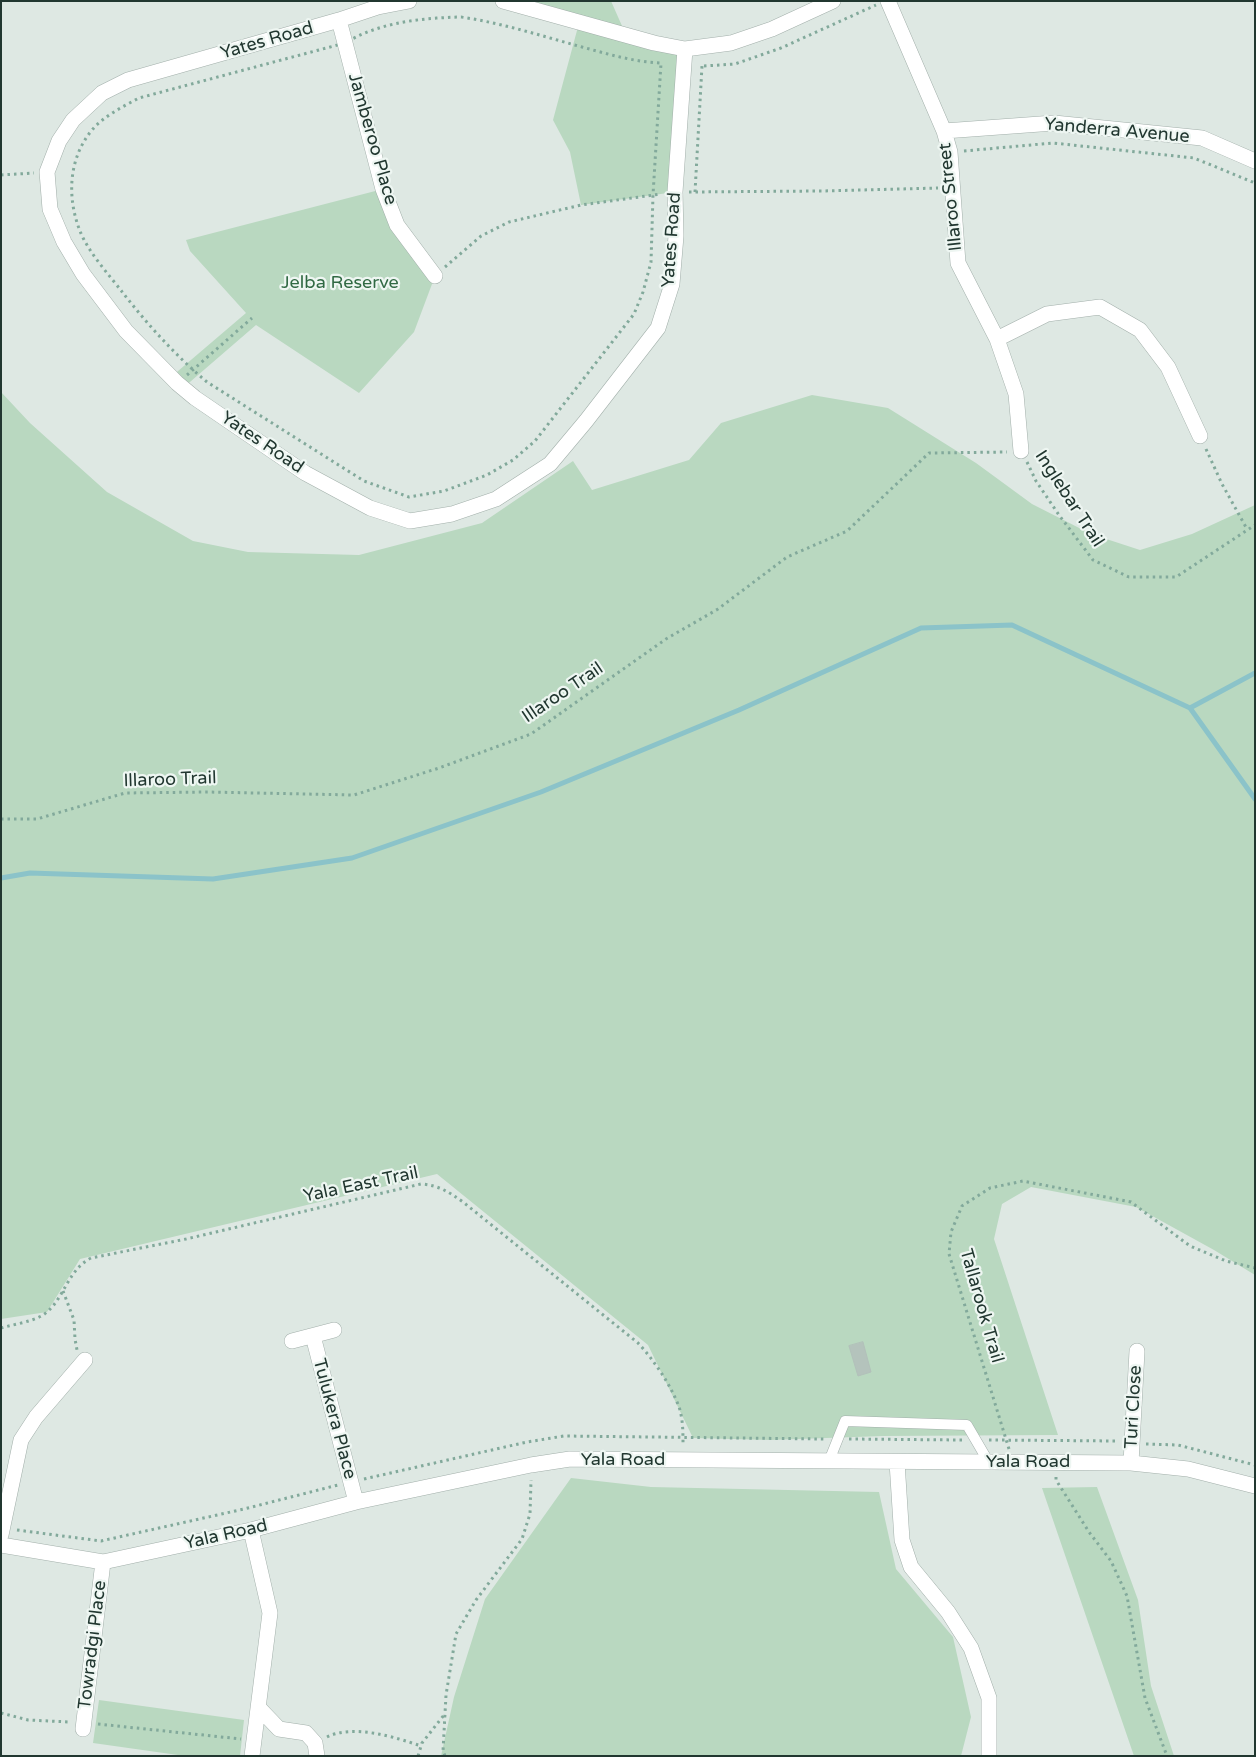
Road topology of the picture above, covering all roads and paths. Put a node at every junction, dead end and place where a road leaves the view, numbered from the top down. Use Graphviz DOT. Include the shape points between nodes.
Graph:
graph roads {
  1 [pos="408,1"];
  2 [pos="502,1"];
  3 [pos="833,1"];
  4 [pos="884,1"];
  5 [pos="888,1"];
  6 [pos="339,20"];
  7 [pos="685,49"];
  8 [pos="704,66"];
  9 [pos="944,131"];
  10 [pos="950,152"];
  11 [pos="1255,161"];
  12 [pos="47,172"];
  13 [pos="1,175"];
  14 [pos="1255,183"];
  15 [pos="951,188"];
  16 [pos="675,192"];
  17 [pos="435,276"];
  18 [pos="252,318"];
  19 [pos="997,339"];
  20 [pos="177,383"];
  21 [pos="1200,436"];
  22 [pos="1021,451"];
  23 [pos="1255,524"];
  24 [pos="1247,529"];
  25 [pos="1,819"];
  26 [pos="1255,1268"];
  27 [pos="62,1291"];
  28 [pos="1,1328"];
  29 [pos="334,1330"];
  30 [pos="312,1336"];
  31 [pos="292,1341"];
  32 [pos="1137,1351"];
  33 [pos="82,1363"];
  34 [pos="1057,1441"];
  35 [pos="684,1460"];
  36 [pos="829,1461"];
  37 [pos="897,1462"];
  38 [pos="988,1462"];
  39 [pos="1013,1462"];
  40 [pos="1057,1462"];
  41 [pos="1132,1463"];
  42 [pos="531,1465"];
  43 [pos="1255,1486"];
  44 [pos="356,1502"];
  45 [pos="250,1530"];
  46 [pos="1,1535"];
  47 [pos="1,1545"];
  48 [pos="103,1562"];
  49 [pos="259,1708"];
  50 [pos="1,1713"];
  51 [pos="444,1714"];
  52 [pos="84,1726"];
  53 [pos="421,1746"];
  54 [pos="253,1748"];
  55 [pos="316,1750"];
  56 [pos="418,1756"];
  57 [pos="445,1756"];
  58 [pos="989,1756"];
  59 [pos="1167,1756"];
  1 -- 6 [label="street, Yates Road"];
  2 -- 7 [label="street"];
  3 -- 7 [label="street" via="731,43"];
  4 -- 8 [label="path" via="781,48 735,64"];
  5 -- 9 [label="street, Illaroo Street"];
  6 -- 12 [label="street, Yates Road" via="128,80 102,93 73,120 59,141"];
  6 -- 17 [label="street, Jamberoo Place" via="383,189 397,225"];
  7 -- 16 [label="street, Yates Road"];
  9 -- 10 [label="street, Illaroo Street"];
  9 -- 11 [label="street, Yanderra Avenue" via="1054,123 1202,138"];
  10 -- 14 [label="path" via="1053,143 1194,158"];
  10 -- 15 [label="street, Illaroo Street"];
  12 -- 13 [label="path"];
  12 -- 20 [label="street, Yates Road" via="50,209 83,274 126,331"];
  15 -- 16 [label="path"];
  15 -- 19 [label="street, Illaroo Street" via="958,263"];
  16 -- 17 [label="path" via="581,205 509,222 481,236"];
  16 -- 20 [label="street, Yates Road" via="672,284 658,328 550,464 496,499 452,514 410,521 370,508 305,472"];
  18 -- 20 [label="path"];
  19 -- 21 [label="street" via="1047,314 1100,307 1140,330 1168,367"];
  19 -- 22 [label="street, Illaroo Street" via="1016,394"];
  21 -- 24 [label="path"];
  22 -- 24 [label="path, Inglebar Trail" via="1036,481 1093,560 1129,577 1176,577"];
  22 -- 25 [label="path, Illaroo Trail" via="929,453 847,531 787,557 718,609 666,639 531,734 439,768 354,794 125,793 37,819"];
  23 -- 24 [label="path, Inglebar Trail"];
  26 -- 39 [label="path, Tallarook Trail" via="1226,1261 1190,1246 1130,1202 1023,1181 990,1188 962,1206 951,1232 949,1254"];
  27 -- 28 [label="path, Yala East Trail" via="42,1315"];
  27 -- 33 [label="path" via="74,1320"];
  27 -- 35 [label="path, Yala East Trail" via="75,1270 92,1258 421,1184 433,1184 463,1202 643,1348 680,1411"];
  29 -- 30 [label="street"];
  30 -- 31 [label="street"];
  30 -- 44 [label="street, Tulukera Place"];
  32 -- 41 [label="street, Turi Close"];
  33 -- 46 [label="street" via="36,1417 21,1440"];
  34 -- 40 [label="path"];
  35 -- 36 [label="street, Yala Road"];
  35 -- 42 [label="street, Yala Road" via="570,1459"];
  36 -- 37 [label="street, Yala Road"];
  36 -- 38 [label="lane" via="845,1421 967,1425"];
  37 -- 38 [label="street, Yala Road"];
  37 -- 58 [label="street" via="902,1540 911,1567 948,1612 971,1648 989,1698"];
  38 -- 39 [label="street, Yala Road"];
  39 -- 40 [label="street, Yala Road"];
  40 -- 41 [label="street, Yala Road"];
  40 -- 59 [label="path" via="1056,1480 1112,1561 1127,1596 1144,1698"];
  41 -- 43 [label="street, Yala Road" via="1188,1469"];
  42 -- 44 [label="street, Yala Road"];
  42 -- 51 [label="path" via="530,1514 522,1539 476,1600 456,1634"];
  44 -- 45 [label="street, Yala Road"];
  45 -- 48 [label="street, Yala Road"];
  45 -- 49 [label="street" via="270,1613"];
  47 -- 48 [label="street, Yala Road"];
  48 -- 52 [label="street, Towradgi Place"];
  49 -- 54 [label="street"];
  49 -- 55 [label="street" via="279,1729 306,1733"];
  50 -- 52 [label="path" via="28,1720"];
  51 -- 53 [label="path"];
  51 -- 57 [label="path"];
  52 -- 54 [label="path"];
  53 -- 55 [label="path" via="370,1733 348,1732 330,1735"];
  53 -- 56 [label="path"];
}
